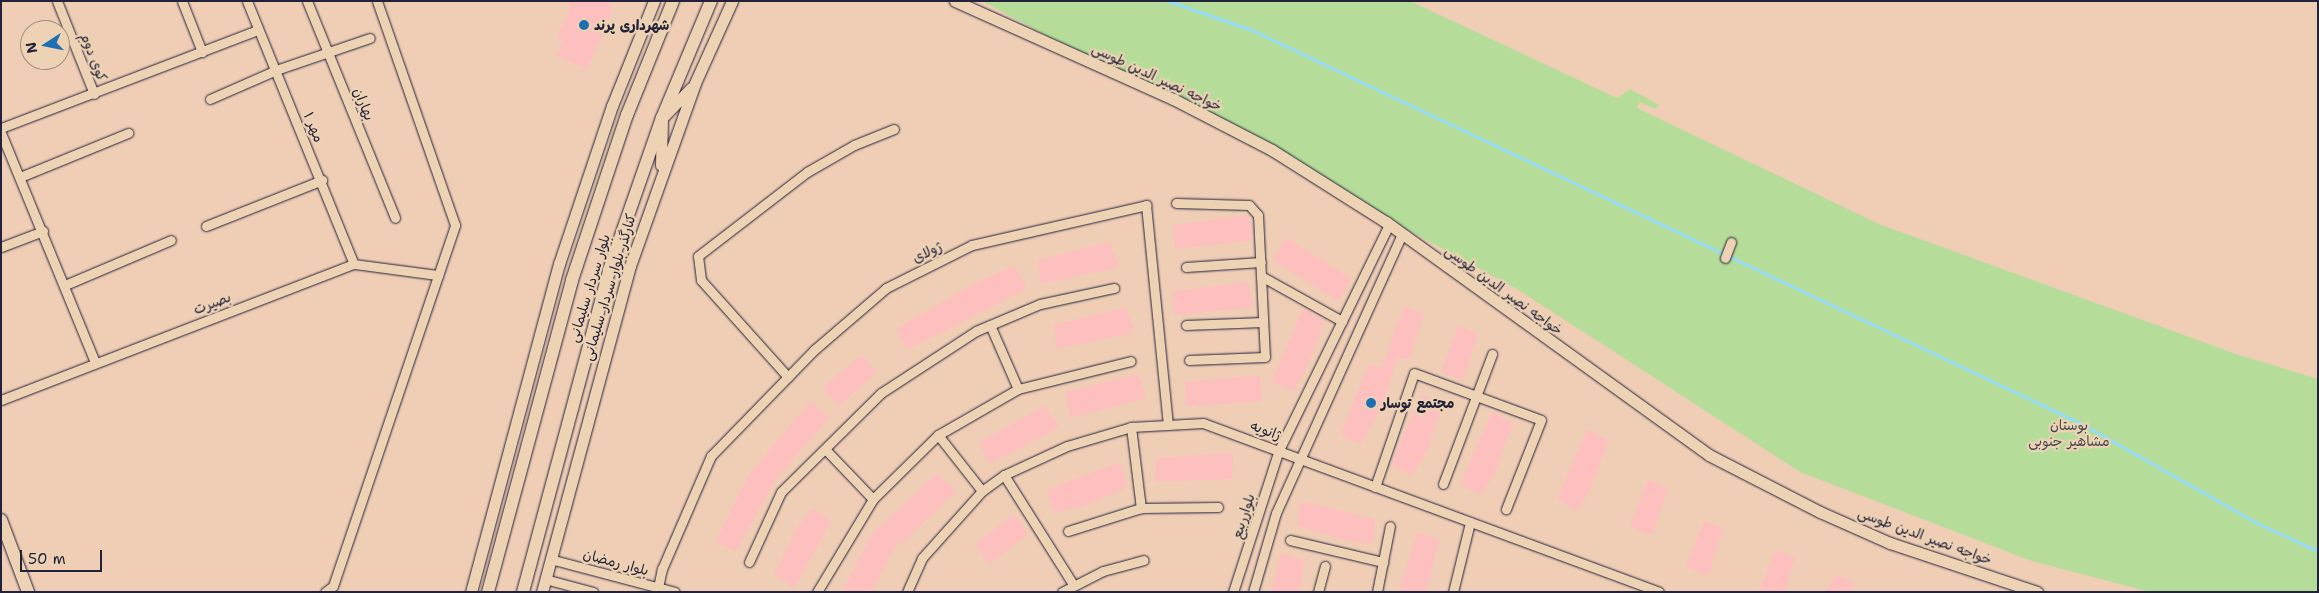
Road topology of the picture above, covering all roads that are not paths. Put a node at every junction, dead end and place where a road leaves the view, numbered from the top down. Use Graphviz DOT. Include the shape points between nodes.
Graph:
graph roads {
  1 [pos="57,1"];
  2 [pos="182,1"];
  3 [pos="246,1"];
  4 [pos="307,1"];
  5 [pos="377,1"];
  6 [pos="654,1"];
  7 [pos="673,1"];
  8 [pos="711,1"];
  9 [pos="732,1"];
  10 [pos="955,1"];
  11 [pos="258,30"];
  12 [pos="370,38"];
  13 [pos="202,52"];
  14 [pos="329,53"];
  15 [pos="276,70"];
  16 [pos="695,83"];
  17 [pos="94,94"];
  18 [pos="210,99"];
  19 [pos="662,118"];
  20 [pos="1,128"];
  21 [pos="894,129"];
  22 [pos="1,133"];
  23 [pos="128,133"];
  24 [pos="661,174"];
  25 [pos="20,177"];
  26 [pos="322,180"];
  27 [pos="1176,203"];
  28 [pos="395,218"];
  29 [pos="1389,224"];
  30 [pos="206,226"];
  31 [pos="43,231"];
  32 [pos="1402,234"];
  33 [pos="171,240"];
  34 [pos="1731,242"];
  35 [pos="1,247"];
  36 [pos="1725,258"];
  37 [pos="1261,262"];
  38 [pos="354,264"];
  39 [pos="1186,267"];
  40 [pos="438,275"];
  41 [pos="1262,276"];
  42 [pos="64,285"];
  43 [pos="1114,288"];
  44 [pos="1342,321"];
  45 [pos="1263,322"];
  46 [pos="990,325"];
  47 [pos="1186,325"];
  48 [pos="1492,354"];
  49 [pos="1189,360"];
  50 [pos="1131,361"];
  51 [pos="95,362"];
  52 [pos="788,377"];
  53 [pos="1018,389"];
  54 [pos="1476,396"];
  55 [pos="1,400"];
  56 [pos="1168,425"];
  57 [pos="1131,427"];
  58 [pos="938,435"];
  59 [pos="825,449"];
  60 [pos="1279,450"];
  61 [pos="1300,458"];
  62 [pos="1004,475"];
  63 [pos="1443,484"];
  64 [pos="1375,487"];
  65 [pos="982,491"];
  66 [pos="873,499"];
  67 [pos="1218,507"];
  68 [pos="1141,508"];
  69 [pos="1506,509"];
  70 [pos="1,520"];
  71 [pos="1470,522"];
  72 [pos="1390,526"];
  73 [pos="1068,532"];
  74 [pos="1290,540"];
  75 [pos="481,557"];
  76 [pos="550,559"];
  77 [pos="1144,560"];
  78 [pos="749,562"];
  79 [pos="1383,562"];
  80 [pos="1325,566"];
  81 [pos="545,579"];
  82 [pos="1073,584"];
  83 [pos="658,590"];
  84 [pos="488,591"];
  85 [pos="28,592"];
  86 [pos="325,592"];
  87 [pos="471,592"];
  88 [pos="522,592"];
  89 [pos="542,592"];
  90 [pos="593,592"];
  91 [pos="675,592"];
  92 [pos="817,592"];
  93 [pos="907,592"];
  94 [pos="1062,592"];
  95 [pos="1232,592"];
  96 [pos="1253,592"];
  97 [pos="1318,592"];
  98 [pos="1377,592"];
  99 [pos="1453,592"];
  100 [pos="1659,592"];
  101 [pos="2037,592"];
  1 -- 17 [label="street, کوی دوم"];
  2 -- 13 [label="street"];
  3 -- 11 [label="street, مهر ۱"];
  4 -- 14 [label="street, بهاران"];
  5 -- 40 [label="street" via="455,225"];
  6 -- 75 [label="street" via="612,106 559,264"];
  7 -- 84 [label="main road, بلوار سردار سلیمانی" via="627,115 572,280"];
  8 -- 19 [label="main road, بلوار سردار سلیمانی"];
  9 -- 16 [label="street, کنارگذر بلوار سردار سلیمانی"];
  10 -- 29 [label="street, خواجه نصیر الدین طوسی" via="1173,99 1272,150"];
  11 -- 13 [label="street"];
  11 -- 15 [label="street, مهر ۱"];
  12 -- 14 [label="street"];
  13 -- 17 [label="street"];
  14 -- 15 [label="street"];
  14 -- 28 [label="street, بهاران"];
  15 -- 18 [label="street"];
  15 -- 26 [label="street, مهر ۱"];
  16 -- 19 [label="street"];
  16 -- 24 [label="street, کنارگذر بلوار سردار سلیمانی"];
  17 -- 20 [label="street"];
  19 -- 24 [label="street"];
  19 -- 88 [label="main road, بلوار سردار سلیمانی" via="595,318"];
  21 -- 52 [label="street" via="854,145 807,172 698,256 701,280"];
  22 -- 25 [label="street"];
  23 -- 25 [label="street"];
  24 -- 76 [label="street, کنارگذر بلوار سردار سلیمانی" via="605,348"];
  25 -- 31 [label="street"];
  26 -- 30 [label="street"];
  26 -- 38 [label="street, مهر ۱"];
  27 -- 37 [label="street" via="1249,205 1258,215"];
  29 -- 32 [label="street, خواجه نصیر الدین طوسی"];
  29 -- 44 [label="street, بلوارربیع"];
  31 -- 35 [label="street"];
  31 -- 42 [label="street"];
  32 -- 61 [label="street"];
  32 -- 101 [label="street, خواجه نصیر الدین طوسی" via="1709,455 1820,512 1890,543"];
  33 -- 42 [label="street"];
  34 -- 36 [label="street"];
  37 -- 39 [label="street"];
  37 -- 41 [label="street"];
  38 -- 40 [label="street, بصیرت"];
  38 -- 51 [label="street, بصیرت"];
  40 -- 86 [label="street" via="333,586"];
  41 -- 44 [label="street"];
  41 -- 45 [label="street"];
  42 -- 51 [label="street"];
  43 -- 46 [label="street" via="1040,304"];
  44 -- 60 [label="street, بلوارربیع"];
  45 -- 47 [label="street"];
  45 -- 49 [label="street" via="1265,357"];
  46 -- 53 [label="street"];
  46 -- 59 [label="street" via="881,392"];
  48 -- 54 [label="street"];
  50 -- 53 [label="street"];
  51 -- 55 [label="street, بصیرت"];
  52 -- 56 [label="street, ژولای" via="886,288 972,246 1146,206"];
  52 -- 83 [label="street, ژولای" via="711,456 662,569"];
  53 -- 58 [label="street"];
  54 -- 63 [label="street"];
  54 -- 64 [label="street" via="1414,373"];
  54 -- 69 [label="street" via="1541,420"];
  56 -- 57 [label="street, ژانویه"];
  56 -- 60 [label="street, ژانویه" via="1203,423"];
  57 -- 62 [label="street, ژانویه" via="1067,446"];
  57 -- 68 [label="street"];
  58 -- 65 [label="street"];
  58 -- 66 [label="street"];
  59 -- 66 [label="street"];
  59 -- 78 [label="street" via="781,492"];
  60 -- 61 [label="street, ژانویه"];
  60 -- 95 [label="street, بلوارربیع"];
  61 -- 64 [label="street, ژانویه"];
  61 -- 96 [label="street" via="1276,513"];
  62 -- 65 [label="street, ژانویه"];
  62 -- 82 [label="street"];
  64 -- 71 [label="street, ژانویه"];
  65 -- 93 [label="street, ژانویه" via="922,558"];
  66 -- 92 [label="street"];
  67 -- 68 [label="street"];
  68 -- 73 [label="street"];
  70 -- 85 [label="main road"];
  71 -- 99 [label="street"];
  71 -- 100 [label="street, ژانویه"];
  72 -- 79 [label="street"];
  74 -- 79 [label="street"];
  75 -- 84 [label="street"];
  75 -- 87 [label="street"];
  76 -- 81 [label="street, کنارگذر بلوار سردار سلیمانی"];
  76 -- 83 [label="street, بلوار رمضان"];
  77 -- 82 [label="street" via="1103,571"];
  79 -- 98 [label="street"];
  80 -- 97 [label="street"];
  81 -- 89 [label="street, کنارگذر بلوار سردار سلیمانی"];
  81 -- 90 [label="street"];
  82 -- 94 [label="street"];
  83 -- 91 [label="street, بلوار رمضان"];
}
